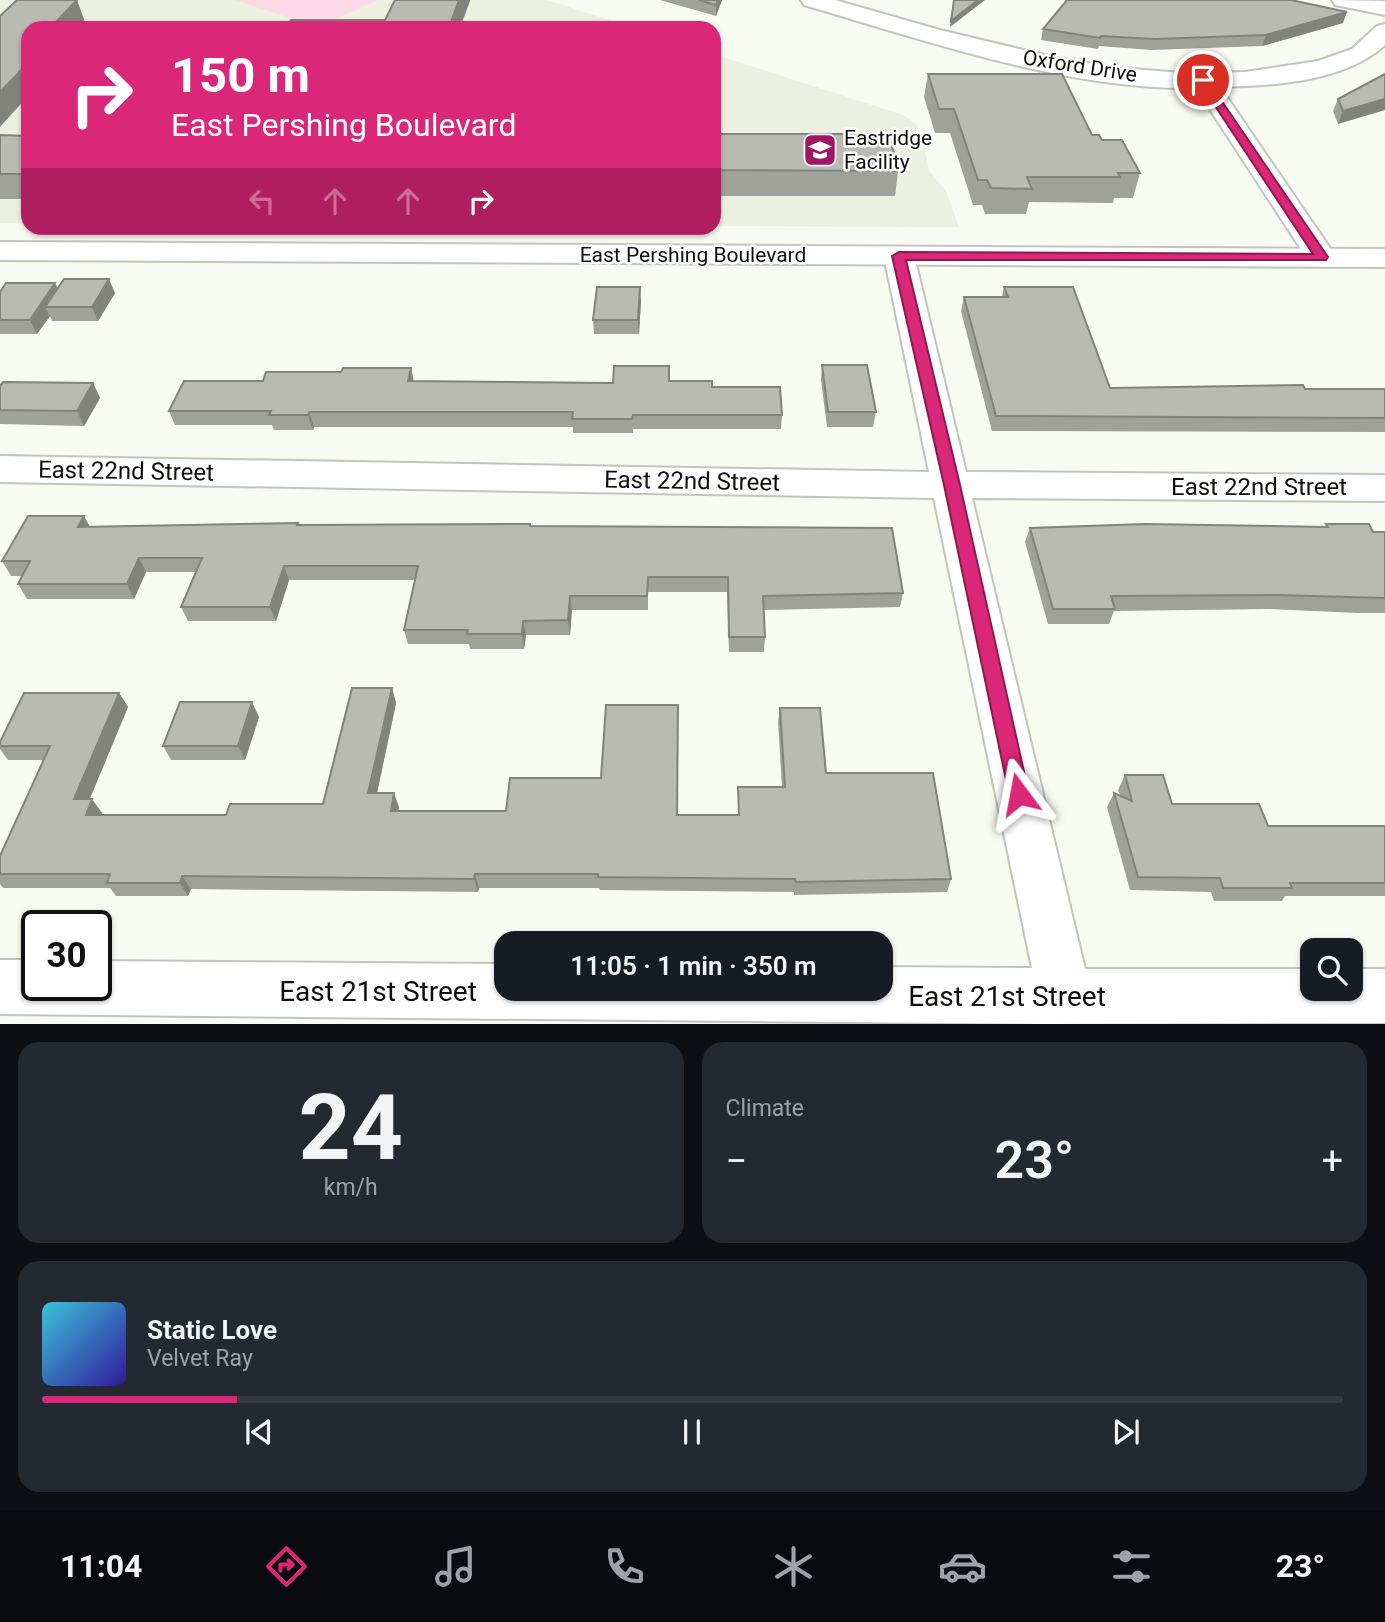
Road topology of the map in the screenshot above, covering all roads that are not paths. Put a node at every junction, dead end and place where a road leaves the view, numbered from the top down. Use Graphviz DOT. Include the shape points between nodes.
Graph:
graph roads {
  1 [pos="812,0"];
  2 [pos="1343,0"];
  3 [pos="1385,8"];
  4 [pos="1385,31"];
  5 [pos="1203,80"];
  6 [pos="0,250"];
  7 [pos="899,256"];
  8 [pos="1321,257"];
  9 [pos="1385,258"];
  10 [pos="0,470"];
  11 [pos="952,485"];
  12 [pos="1385,488"];
  13 [pos="0,987"];
  14 [pos="1385,996"];
  15 [pos="1069,1010"];
  1 -- 5 [label="street, Oxford Drive" via="1020,58 1104,72"];
  2 -- 3 [label="street"];
  4 -- 5 [label="street, Oxford Drive" via="1370,48 1320,68 1287,75"];
  5 -- 8 [label="street"];
  6 -- 7 [label="street, East Pershing Boulevard"];
  7 -- 8 [label="street, East Pershing Boulevard"];
  7 -- 11 [label="street"];
  8 -- 9 [label="street, East Pershing Boulevard"];
  10 -- 11 [label="street, East 22nd Street"];
  11 -- 12 [label="street, East 22nd Street"];
  11 -- 15 [label="street"];
  13 -- 15 [label="street, East 21st Street"];
  14 -- 15 [label="street, East 21st Street"];
}
